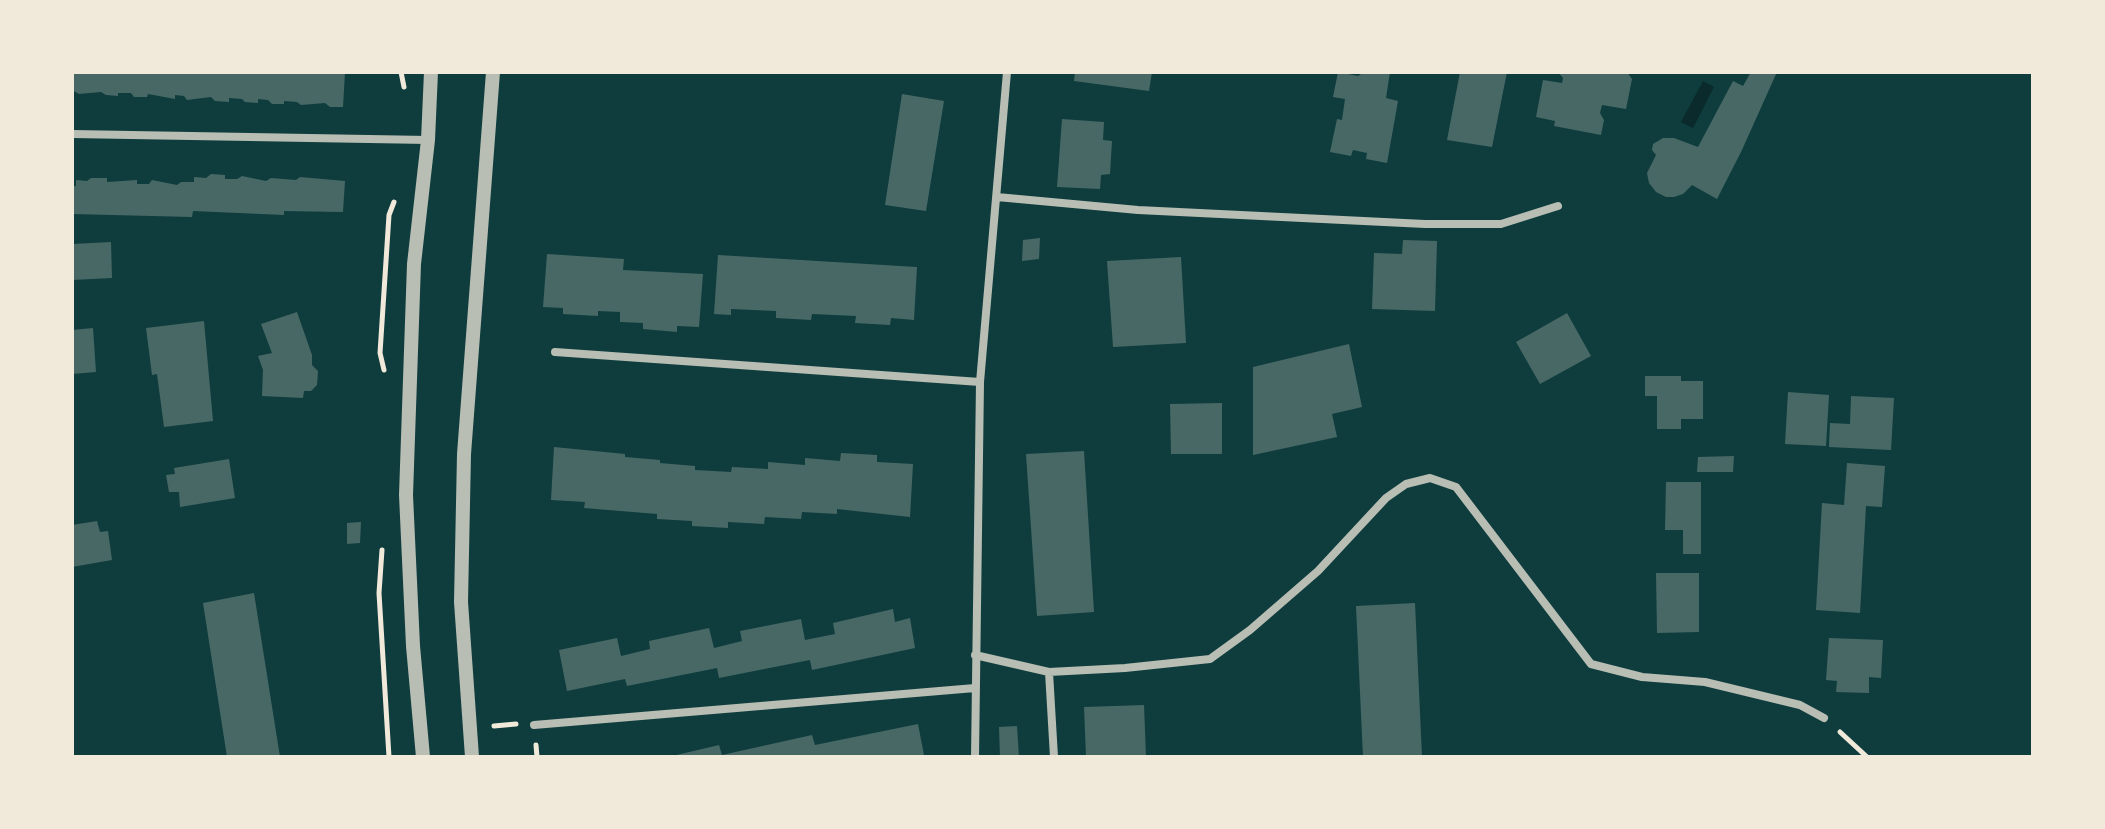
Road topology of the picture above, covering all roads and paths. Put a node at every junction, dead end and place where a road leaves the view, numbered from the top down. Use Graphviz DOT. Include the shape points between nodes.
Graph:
graph roads {
  1 [pos="431,72"];
  2 [pos="493,72"];
  3 [pos="1007,72"];
  4 [pos="72,134"];
  5 [pos="428,140"];
  6 [pos="997,197"];
  7 [pos="1558,206"];
  8 [pos="555,352"];
  9 [pos="980,382"];
  10 [pos="975,655"];
  11 [pos="1049,672"];
  12 [pos="975,688"];
  13 [pos="1824,718"];
  14 [pos="534,725"];
  15 [pos="423,757"];
  16 [pos="472,757"];
  17 [pos="975,757"];
  18 [pos="1054,757"];
  19 [pos="1867,757"];
  1 -- 5 [label="street"];
  2 -- 16 [label="street" via="464,454 461,602"];
  3 -- 6 [label="street"];
  4 -- 5 [label="street"];
  5 -- 15 [label="street" via="414,264 406,495"];
  6 -- 7 [label="street" via="1138,210 1425,224 1501,224"];
  6 -- 9 [label="street"];
  8 -- 9 [label="street"];
  9 -- 10 [label="street"];
  10 -- 11 [label="street"];
  10 -- 12 [label="street"];
  11 -- 13 [label="street" via="1210,659 1318,571 1386,498 1406,484 1430,478 1456,487 1591,664 1642,677 1705,682 1800,705"];
  11 -- 18 [label="street"];
  12 -- 14 [label="street"];
  12 -- 17 [label="street"];
  13 -- 19 [label="path"];
}
